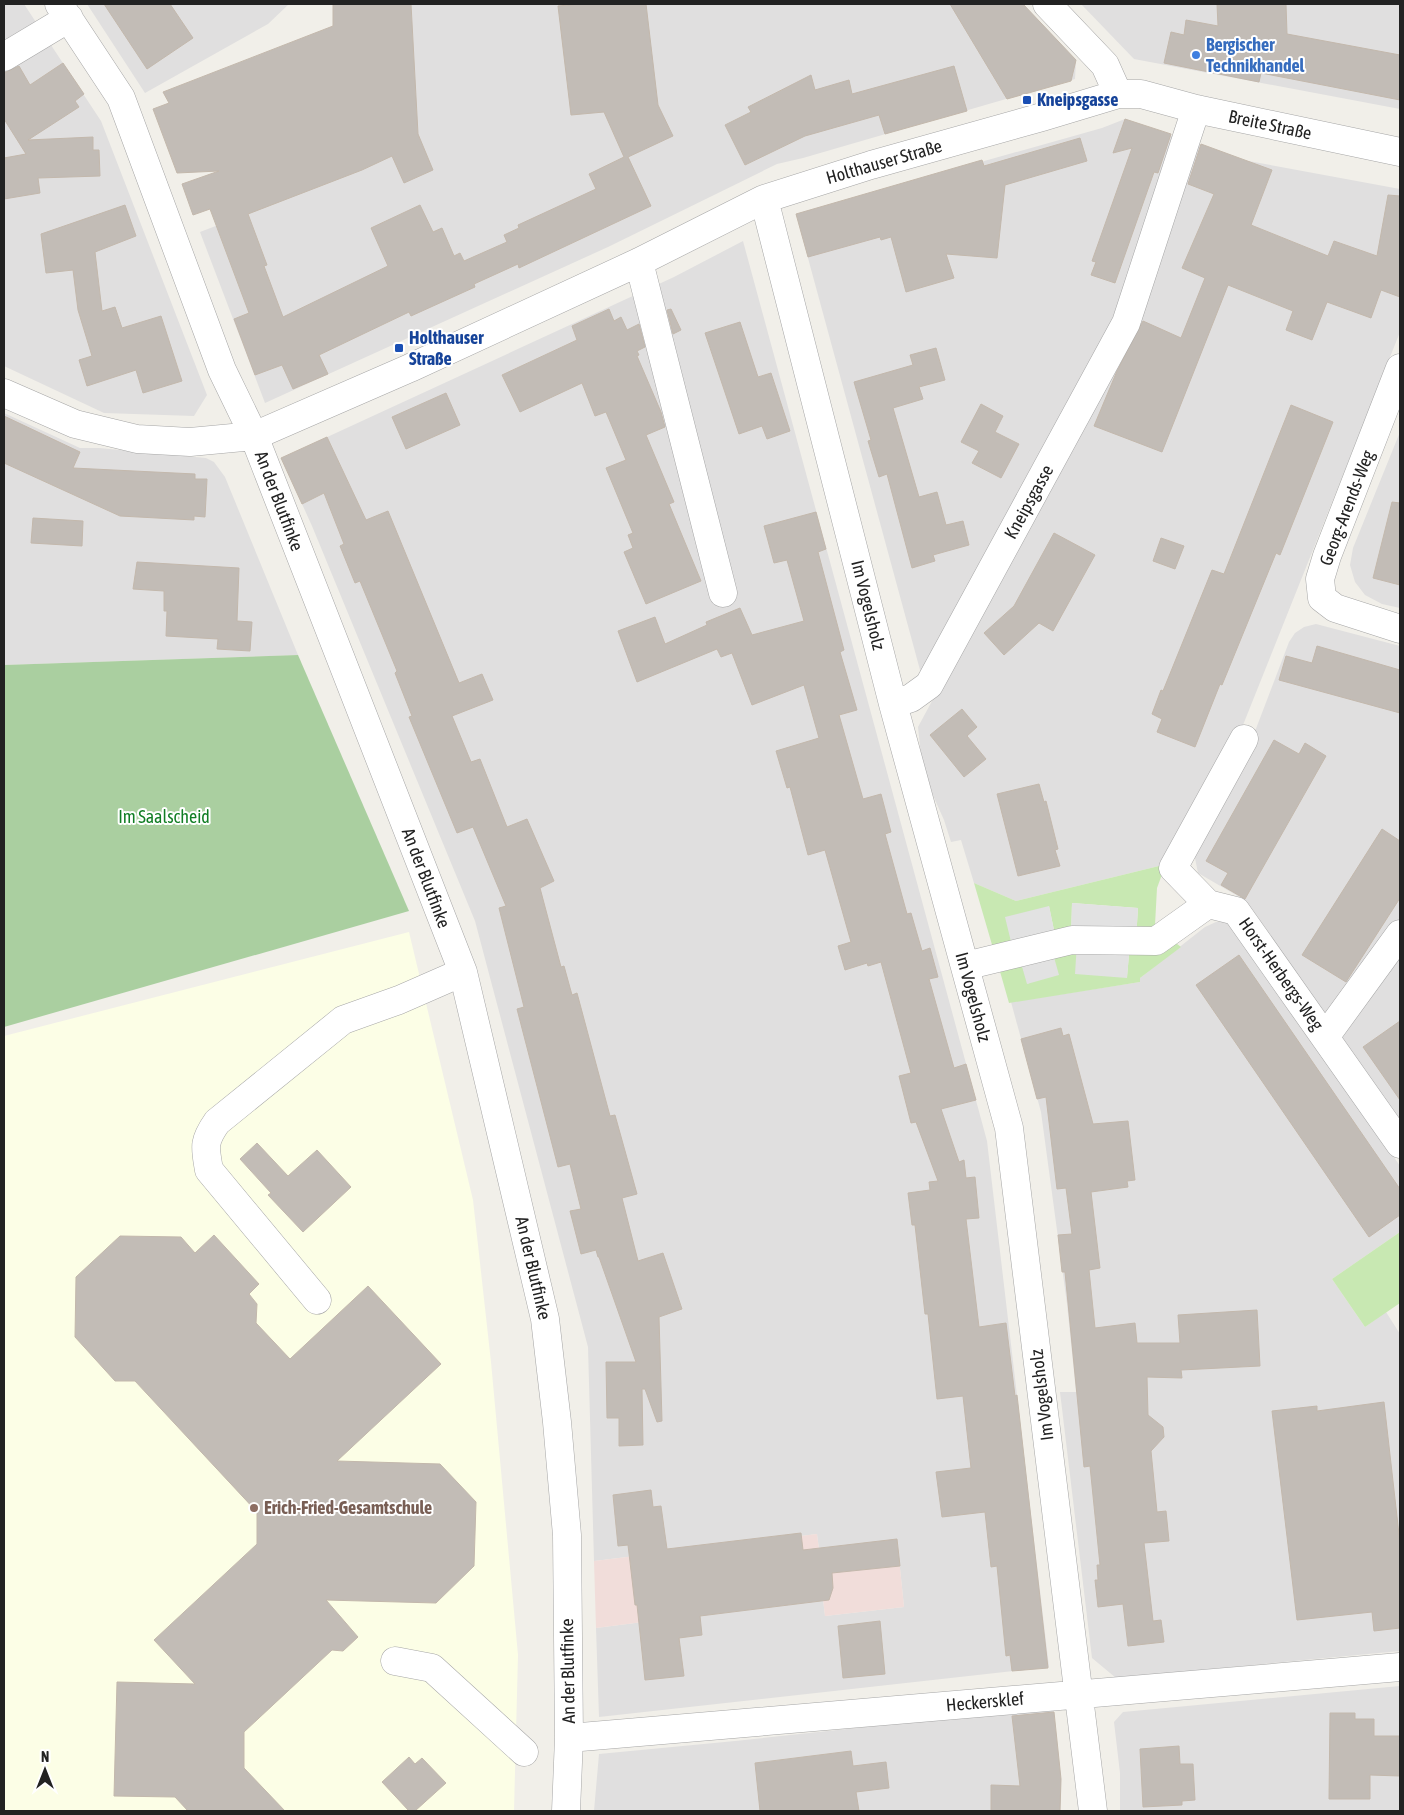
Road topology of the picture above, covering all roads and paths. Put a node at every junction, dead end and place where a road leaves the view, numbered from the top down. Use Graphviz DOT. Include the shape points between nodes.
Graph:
graph roads {
  1 [pos="1047,4"];
  2 [pos="64,11"];
  3 [pos="4,57"];
  4 [pos="1130,94"];
  5 [pos="1196,109"];
  6 [pos="1400,152"];
  7 [pos="764,199"];
  8 [pos="639,262"];
  9 [pos="1400,368"];
  10 [pos="4,394"];
  11 [pos="254,436"];
  12 [pos="723,593"];
  13 [pos="1400,629"];
  14 [pos="893,704"];
  15 [pos="1244,739"];
  16 [pos="1208,904"];
  17 [pos="1400,934"];
  18 [pos="965,966"];
  19 [pos="463,972"];
  20 [pos="1325,1037"];
  21 [pos="1400,1144"];
  22 [pos="317,1300"];
  23 [pos="395,1661"];
  24 [pos="1400,1666"];
  25 [pos="1078,1694"];
  26 [pos="569,1738"];
  27 [pos="524,1752"];
  28 [pos="566,1811"];
  29 [pos="1093,1811"];
  1 -- 4 [label="street"];
  2 -- 3 [label="street"];
  2 -- 11 [label="street, An der Blutfinke" via="121,98 222,370"];
  4 -- 5 [label="street, Breite Straße"];
  4 -- 7 [label="street, Holthauser Straße" via="871,165"];
  5 -- 6 [label="street, Breite Straße"];
  5 -- 14 [label="street, Kneipsgasse" via="1126,323 930,685 911,698"];
  7 -- 8 [label="street, Holthauser Straße"];
  7 -- 14 [label="street, Im Vogelsholz"];
  8 -- 11 [label="street, Holthauser Straße"];
  8 -- 12 [label="street"];
  9 -- 13 [label="street, Georg-Arends-Weg" via="1320,579 1322,598 1335,608"];
  10 -- 11 [label="street, Holthauser Straße" via="75,424 137,439 190,442"];
  11 -- 19 [label="street, An der Blutfinke"];
  14 -- 18 [label="street, Im Vogelsholz"];
  15 -- 16 [label="street" via="1173,868"];
  16 -- 18 [label="street" via="1156,941 1072,940"];
  16 -- 20 [label="street, Horst-Herbergs-Weg" via="1236,911"];
  17 -- 20 [label="street, Horst-Herbergs-Weg"];
  18 -- 25 [label="street, Im Vogelsholz" via="1009,1128"];
  19 -- 22 [label="street" via="343,1020 217,1122 208,1136 206,1154 209,1170"];
  19 -- 26 [label="street, An der Blutfinke" via="545,1318 567,1535"];
  20 -- 21 [label="street, Horst-Herbergs-Weg"];
  23 -- 27 [label="street" via="432,1668"];
  24 -- 25 [label="street, Heckersklef"];
  25 -- 26 [label="street, Heckersklef"];
  25 -- 29 [label="street, Im Vogelsholz"];
  26 -- 28 [label="street, An der Blutfinke"];
}
